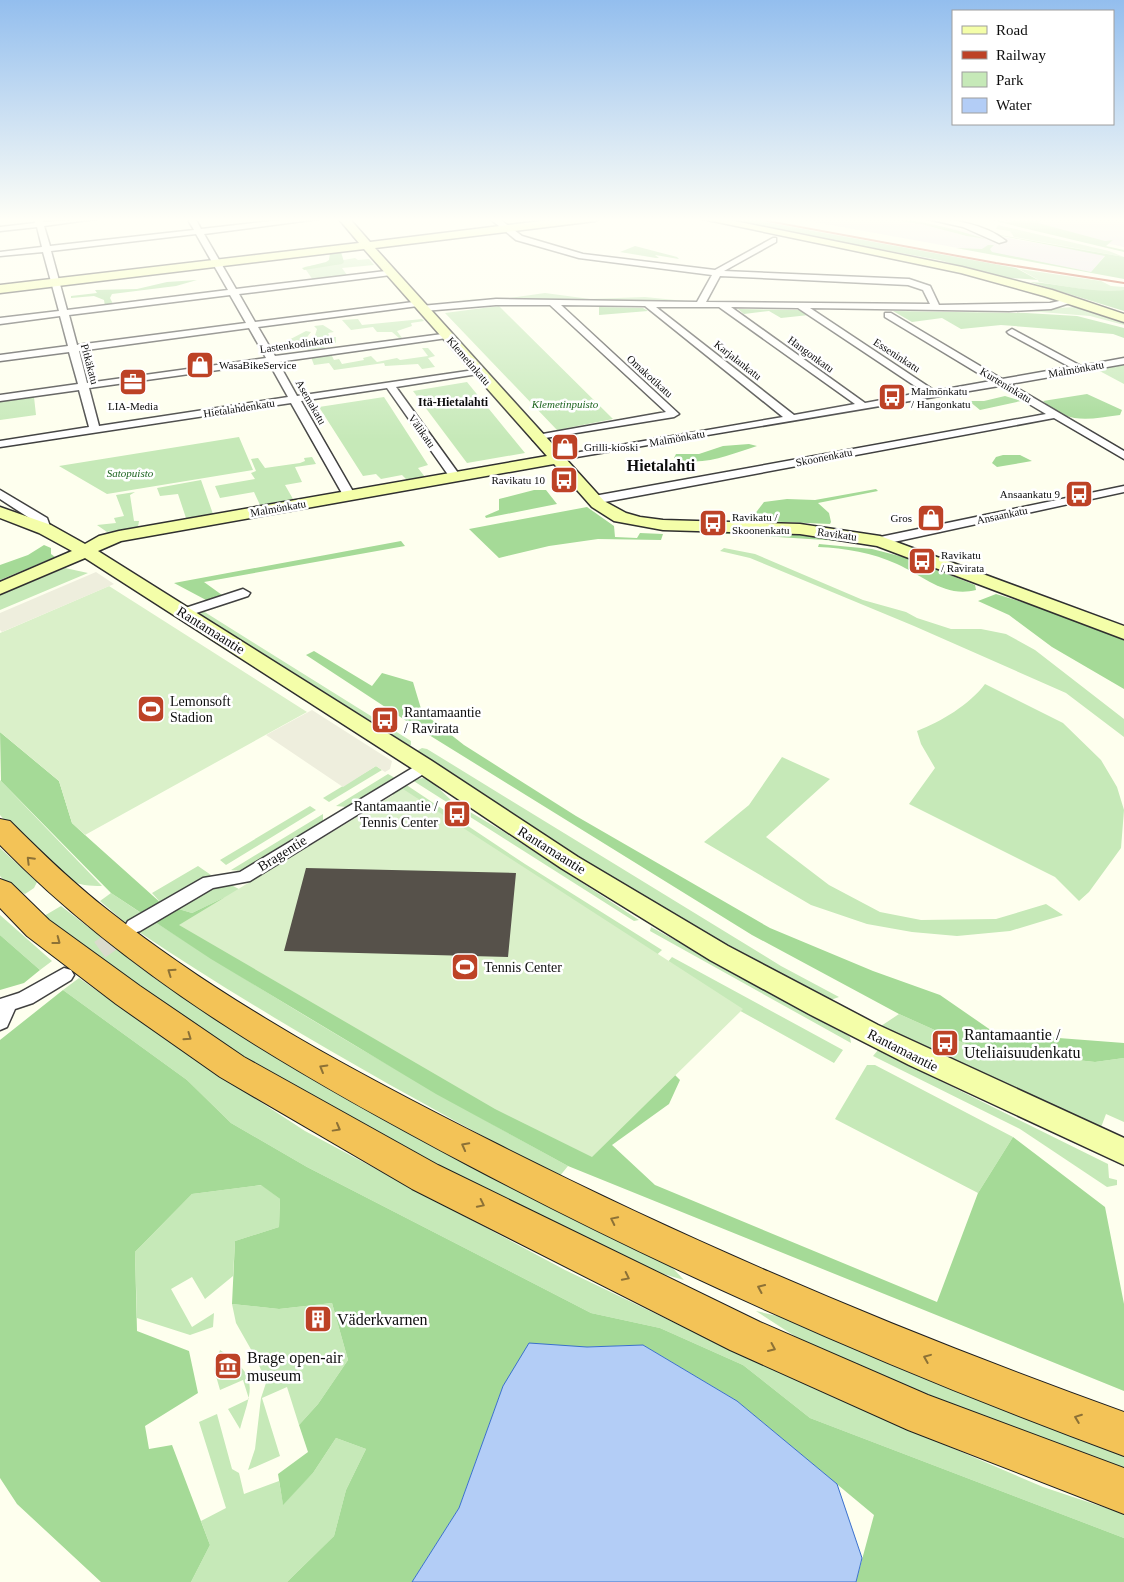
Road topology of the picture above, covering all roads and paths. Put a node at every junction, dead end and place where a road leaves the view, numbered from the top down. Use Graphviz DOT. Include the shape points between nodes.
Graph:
graph roads {
  1 [pos="58,292"];
  2 [pos="234,292"];
  3 [pos="409,292"];
  4 [pos="706,292"];
  5 [pos="928,292"];
  6 [pos="1037,292"];
  7 [pos="1068,301"];
  8 [pos="552,302"];
  9 [pos="647,304"];
  10 [pos="700,304"];
  11 [pos="421,305"];
  12 [pos="722,305"];
  13 [pos="799,305"];
  14 [pos="936,307"];
  15 [pos="64,314"];
  16 [pos="888,315"];
  17 [pos="1124,319"];
  18 [pos="0,321"];
  19 [pos="252,324"];
  20 [pos="1012,332"];
  21 [pos="447,335"];
  22 [pos="74,348"];
  23 [pos="0,358"];
  24 [pos="272,360"];
  25 [pos="1124,361"];
  26 [pos="1078,368"];
  27 [pos="478,371"];
  28 [pos="1000,381"];
  29 [pos="390,385"];
  30 [pos="84,386"];
  31 [pos="932,393"];
  32 [pos="0,398"];
  33 [pos="295,399"];
  34 [pos="862,405"];
  35 [pos="1055,415"];
  36 [pos="791,418"];
  37 [pos="95,429"];
  38 [pos="537,438"];
  39 [pos="0,444"];
  40 [pos="1124,456"];
  41 [pos="557,459"];
  42 [pos="455,477"];
  43 [pos="1124,488"];
  44 [pos="350,495"];
  45 [pos="594,500"];
  46 [pos="2,501"];
  47 [pos="880,541"];
  48 [pos="86,551"];
  49 [pos="0,583"];
  50 [pos="0,589"];
  51 [pos="243,593"];
  52 [pos="184,613"];
  53 [pos="1124,633"];
  54 [pos="424,766"];
  55 [pos="0,828"];
  56 [pos="10,900"];
  57 [pos="134,926"];
  58 [pos="64,975"];
  59 [pos="2,1012"];
  60 [pos="1124,1152"];
  61 [pos="1124,1434"];
  62 [pos="1124,1491"];
  1 -- 15 [label="street, Pitkäkatu"];
  2 -- 15 [label="street"];
  2 -- 19 [label="street, Asemakatu"];
  3 -- 11 [label="main road, Klemetinkatu"];
  4 -- 10 [label="street"];
  5 -- 14 [label="street"];
  6 -- 7 [label="main road"];
  7 -- 14 [label="street" via="1034,308"];
  7 -- 17 [label="main road"];
  8 -- 9 [label="street"];
  8 -- 11 [label="street"];
  8 -- 38 [label="street, Omakotikatu" via="674,414"];
  9 -- 10 [label="street"];
  9 -- 36 [label="street, Karjalankatu"];
  10 -- 12 [label="street"];
  11 -- 19 [label="street"];
  11 -- 21 [label="main road, Klemetinkatu"];
  12 -- 13 [label="street"];
  12 -- 34 [label="street, Hangonkatu"];
  13 -- 14 [label="street"];
  13 -- 31 [label="street, Esseninkatu"];
  15 -- 18 [label="street"];
  15 -- 22 [label="street, Pitkäkatu"];
  16 -- 28 [label="street, Kurteninkatu"];
  19 -- 22 [label="street"];
  19 -- 24 [label="street, Asemakatu"];
  20 -- 26 [label="street"];
  21 -- 24 [label="street, Lastenkodinkatu"];
  21 -- 27 [label="main road, Klemetinkatu"];
  22 -- 23 [label="street"];
  22 -- 30 [label="street, Pitkäkatu"];
  24 -- 30 [label="street, Lastenkodinkatu"];
  24 -- 33 [label="street, Asemakatu"];
  25 -- 26 [label="street, Malmönkatu"];
  26 -- 28 [label="street, Malmönkatu"];
  27 -- 29 [label="street, Hietalahdenkatu"];
  27 -- 38 [label="main road, Klemetinkatu"];
  28 -- 31 [label="street, Malmönkatu"];
  28 -- 35 [label="street, Kurteninkatu"];
  29 -- 33 [label="street, Hietalahdenkatu"];
  29 -- 42 [label="street, Välikatu"];
  30 -- 32 [label="street, Lastenkodinkatu"];
  30 -- 37 [label="street, Pitkäkatu"];
  31 -- 34 [label="street, Malmönkatu"];
  33 -- 37 [label="street, Hietalahdenkatu"];
  33 -- 44 [label="street, Asemakatu"];
  34 -- 36 [label="street, Malmönkatu"];
  35 -- 40 [label="street, Kurteninkatu"];
  35 -- 45 [label="street, Skoonenkatu"];
  36 -- 41 [label="street, Malmönkatu"];
  37 -- 39 [label="street, Hietalahdenkatu"];
  38 -- 41 [label="main road, Klemetinkatu"];
  41 -- 42 [label="main road, Malmönkatu"];
  41 -- 45 [label="main road, Ravikatu"];
  42 -- 44 [label="main road, Malmönkatu"];
  43 -- 47 [label="street, Ansaankatu"];
  44 -- 48 [label="main road, Malmönkatu" via="119,536"];
  45 -- 47 [label="main road, Ravikatu" via="607,511 640,522 800,529"];
  46 -- 48 [label="main road, Rantamaantie"];
  47 -- 53 [label="main road, Ravikatu"];
  48 -- 49 [label="main road, Malmönkatu" via="60,558"];
  48 -- 50 [label="main road, Malmönkatu"];
  48 -- 52 [label="main road, Rantamaantie"];
  51 -- 52 [label="street"];
  52 -- 54 [label="main road, Rantamaantie"];
  54 -- 57 [label="street, Bragentie" via="244,877 208,882"];
  54 -- 60 [label="main road, Rantamaantie" via="655,916 720,954 959,1078"];
  61 -- 55 [label="highway, one-way" via="862,1332 687,1255 508,1169 382,1102 241,1019 128,942 62,890"];
  56 -- 62 [label="highway, one-way" via="38,928 232,1068 425,1177 745,1336 923,1415"];
  58 -- 59 [label="street"];
}
